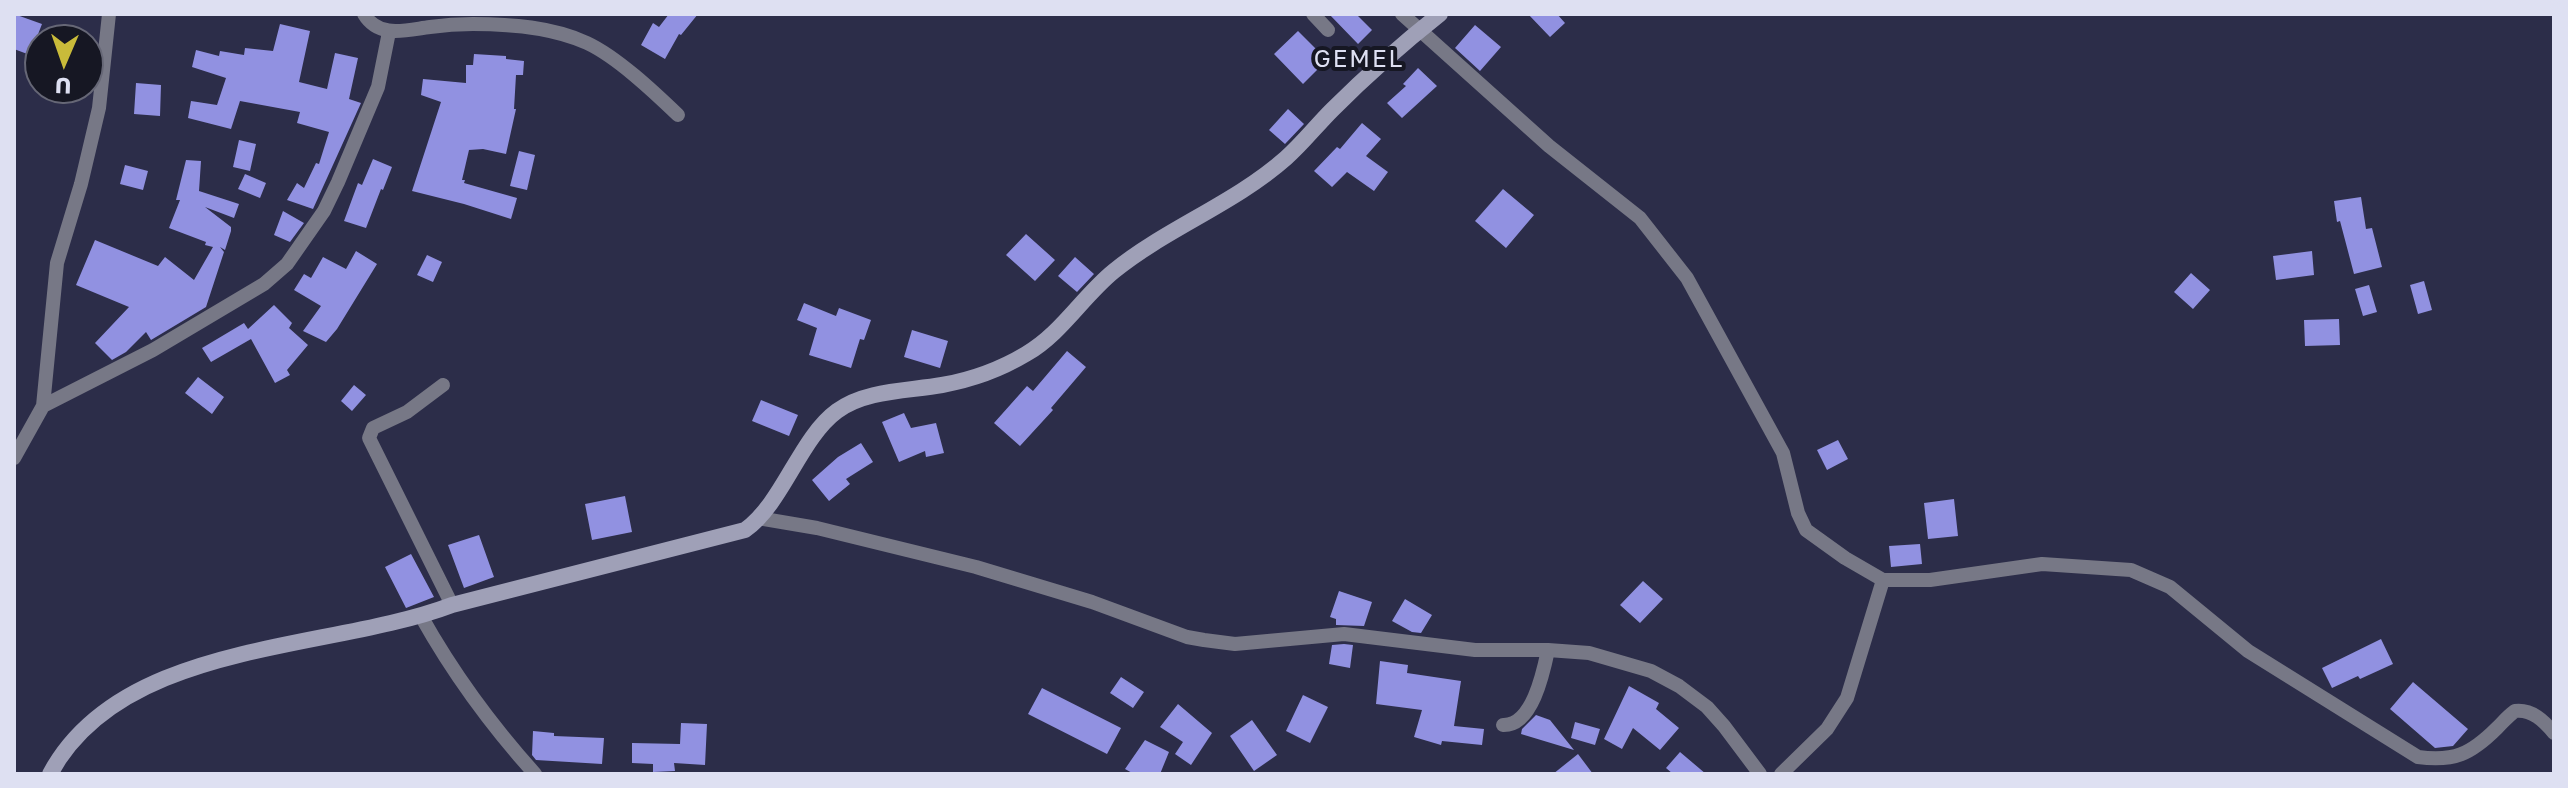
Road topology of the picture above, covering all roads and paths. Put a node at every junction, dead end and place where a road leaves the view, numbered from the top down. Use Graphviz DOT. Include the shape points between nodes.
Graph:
graph roads {
  1 [pos="109,14"];
  2 [pos="364,14"];
  3 [pos="1313,14"];
  4 [pos="1402,14"];
  5 [pos="1440,14"];
  6 [pos="1328,30"];
  7 [pos="1420,30"];
  8 [pos="389,32"];
  9 [pos="678,115"];
  10 [pos="443,385"];
  11 [pos="43,406"];
  12 [pos="14,458"];
  13 [pos="758,518"];
  14 [pos="1883,580"];
  15 [pos="452,605"];
  16 [pos="421,616"];
  17 [pos="1548,650"];
  18 [pos="1503,725"];
  19 [pos="2554,733"];
  20 [pos="50,774"];
  21 [pos="535,774"];
  22 [pos="1760,774"];
  23 [pos="1781,774"];
  1 -- 11 [label="street" via="97,118 57,263"];
  2 -- 8 [label="street" via="373,26"];
  3 -- 6 [label="street"];
  4 -- 7 [label="street"];
  5 -- 7 [label="street"];
  7 -- 13 [label="street" via="1287,157 1115,270 1026,354 973,377 872,396 832,414"];
  7 -- 14 [label="street" via="1549,146 1640,218 1687,278 1783,453 1806,530"];
  8 -- 9 [label="street" via="475,24 567,35 616,62"];
  8 -- 11 [label="street" via="378,87 338,182 287,264 264,284 177,336"];
  10 -- 15 [label="street" via="407,412 373,428 369,438"];
  11 -- 12 [label="street"];
  13 -- 15 [label="street" via="736,533"];
  13 -- 17 [label="street" via="963,563 1204,640 1235,644 1344,634 1475,650"];
  14 -- 19 [label="street" via="1930,580 2042,564 2131,570 2170,587 2248,651 2418,757 2441,760 2467,753 2515,711 2533,714"];
  14 -- 23 [label="street" via="1847,698 1827,729"];
  15 -- 16 [label="street"];
  16 -- 20 [label="street" via="292,642 170,677 100,715 67,747"];
  16 -- 21 [label="street" via="448,665"];
  17 -- 18 [label="street" via="1523,718"];
  17 -- 22 [label="street" via="1604,657 1679,686 1707,707"];
}
